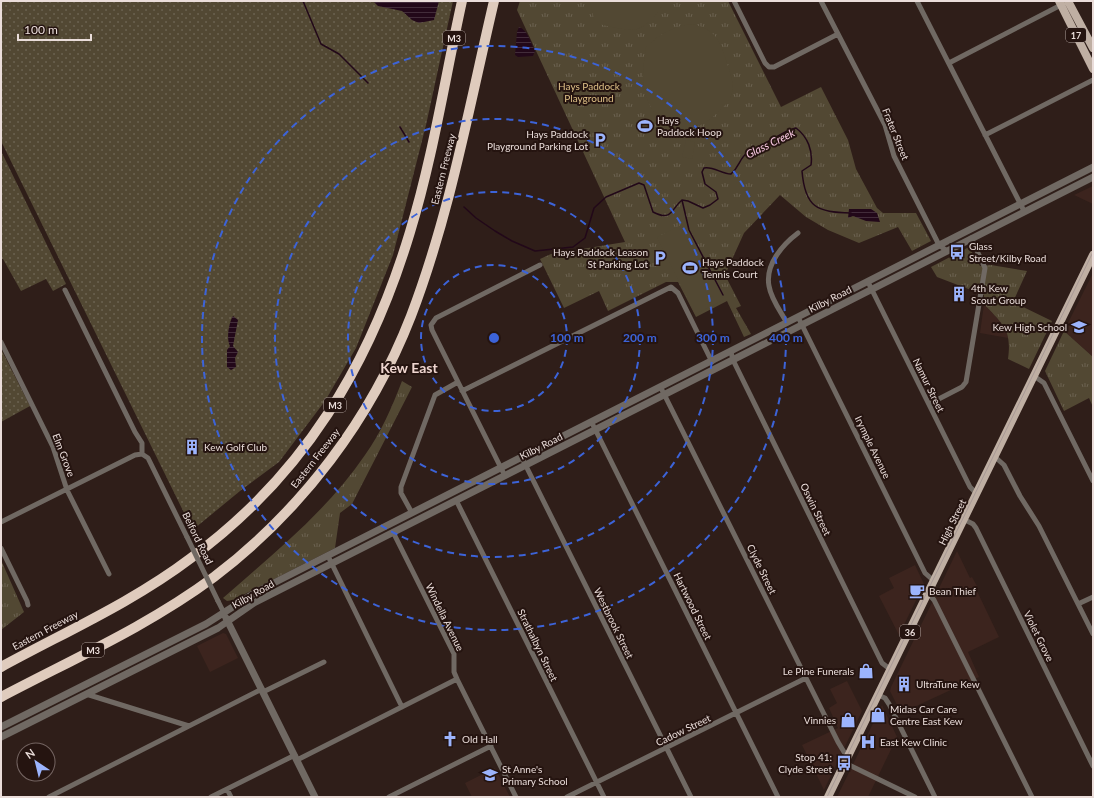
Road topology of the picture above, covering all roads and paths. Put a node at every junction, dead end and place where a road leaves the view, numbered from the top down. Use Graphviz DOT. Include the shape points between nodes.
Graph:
graph roads {
  1 [pos="462,1"];
  2 [pos="494,1"];
  3 [pos="498,1"];
  4 [pos="734,1"];
  5 [pos="821,1"];
  6 [pos="917,1"];
  7 [pos="1063,2"];
  8 [pos="838,34"];
  9 [pos="1093,48"];
  10 [pos="481,57"];
  11 [pos="949,63"];
  12 [pos="1093,69"];
  13 [pos="1093,80"];
  14 [pos="986,135"];
  15 [pos="1093,167"];
  16 [pos="1093,177"];
  17 [pos="1020,204"];
  18 [pos="1024,211"];
  19 [pos="798,234"];
  20 [pos="971,238"];
  21 [pos="940,245"];
  22 [pos="947,251"];
  23 [pos="1093,255"];
  24 [pos="540,265"];
  25 [pos="868,282"];
  26 [pos="872,289"];
  27 [pos="65,290"];
  28 [pos="798,317"];
  29 [pos="787,323"];
  30 [pos="802,325"];
  31 [pos="1,342"];
  32 [pos="731,352"];
  33 [pos="733,360"];
  34 [pos="712,362"];
  35 [pos="1034,376"];
  36 [pos="458,382"];
  37 [pos="661,388"];
  38 [pos="462,391"];
  39 [pos="665,395"];
  40 [pos="929,404"];
  41 [pos="592,423"];
  42 [pos="596,430"];
  43 [pos="142,454"];
  44 [pos="995,457"];
  45 [pos="522,458"];
  46 [pos="526,465"];
  47 [pos="501,469"];
  48 [pos="505,476"];
  49 [pos="1093,482"];
  50 [pos="67,490"];
  51 [pos="977,494"];
  52 [pos="456,500"];
  53 [pos="412,513"];
  54 [pos="964,520"];
  55 [pos="1,522"];
  56 [pos="393,532"];
  57 [pos="1,548"];
  58 [pos="328,556"];
  59 [pos="332,564"];
  60 [pos="109,574"];
  61 [pos="934,581"];
  62 [pos="928,593"];
  63 [pos="1093,597"];
  64 [pos="1078,604"];
  65 [pos="28,606"];
  66 [pos="224,613"];
  67 [pos="228,621"];
  68 [pos="1093,634"];
  69 [pos="148,653"];
  70 [pos="152,661"];
  71 [pos="324,662"];
  72 [pos="1,667"];
  73 [pos="891,670"];
  74 [pos="806,678"];
  75 [pos="457,679"];
  76 [pos="73,691"];
  77 [pos="262,691"];
  78 [pos="86,694"];
  79 [pos="878,695"];
  80 [pos="1,697"];
  81 [pos="77,699"];
  82 [pos="402,707"];
  83 [pos="736,713"];
  84 [pos="189,726"];
  85 [pos="1,727"];
  86 [pos="1,737"];
  87 [pos="490,746"];
  88 [pos="666,748"];
  89 [pos="296,757"];
  90 [pos="847,759"];
  91 [pos="1093,766"];
  92 [pos="596,782"];
  93 [pos="227,789"];
  94 [pos="58,795"];
  95 [pos="49,797"];
  96 [pos="211,797"];
  97 [pos="231,797"];
  98 [pos="315,797"];
  99 [pos="389,797"];
  100 [pos="516,797"];
  101 [pos="567,797"];
  102 [pos="604,797"];
  103 [pos="691,797"];
  104 [pos="778,797"];
  105 [pos="828,797"];
  106 [pos="915,797"];
  107 [pos="935,797"];
  108 [pos="1032,797"];
  1 -- 72 [label="highway, Eastern Freeway / M3" via="423,184 399,267 367,347 326,419 277,481 237,522 215,540 141,592"];
  2 -- 10 [label="highway, Eastern Freeway / M3"];
  3 -- 10 [label="highway"];
  4 -- 8 [label="street" via="769,67 774,67"];
  5 -- 8 [label="street, Frater Street"];
  6 -- 11 [label="street"];
  7 -- 9 [label="main road, 17"];
  7 -- 11 [label="street"];
  7 -- 12 [label="main road, 17"];
  8 -- 21 [label="street, Frater Street" via="885,125 894,156"];
  10 -- 80 [label="highway, Eastern Freeway / M3" via="443,218 418,298 389,366 365,409 336,452 285,513 213,578 145,622"];
  11 -- 14 [label="street"];
  13 -- 14 [label="street"];
  14 -- 17 [label="street"];
  15 -- 17 [label="street, Kilby Road"];
  16 -- 18 [label="street, Kilby Road"];
  17 -- 18 [label="street"];
  17 -- 21 [label="street, Kilby Road"];
  18 -- 20 [label="street, Kilby Road"];
  19 -- 29 [label="street" via="778,253 768,277 770,291"];
  20 -- 22 [label="street, Kilby Road"];
  20 -- 40 [label="street" via="985,268 966,382 962,387"];
  21 -- 22 [label="street, Frater Street"];
  21 -- 25 [label="street, Kilby Road"];
  22 -- 26 [label="street, Kilby Road"];
  23 -- 35 [label="main road, High Street / 36"];
  24 -- 36 [label="street" via="431,322 432,330"];
  25 -- 26 [label="street, Namur Street"];
  25 -- 28 [label="street, Kilby Road"];
  26 -- 30 [label="street, Kilby Road"];
  26 -- 40 [label="street, Namur Street"];
  27 -- 43 [label="street, Belford Road" via="142,443"];
  28 -- 29 [label="street, Kilby Road"];
  28 -- 30 [label="street, Irymple Avenue"];
  29 -- 32 [label="street, Kilby Road"];
  30 -- 33 [label="street, Kilby Road"];
  30 -- 61 [label="street, Irymple Avenue" via="925,573"];
  31 -- 50 [label="street, Elm Grove" via="53,447"];
  32 -- 33 [label="street, Oswin Street"];
  32 -- 34 [label="street, Kilby Road"];
  33 -- 39 [label="street, Kilby Road"];
  33 -- 73 [label="street, Oswin Street" via="882,663"];
  34 -- 37 [label="street, Kilby Road"];
  34 -- 38 [label="street" via="678,293 671,287"];
  35 -- 44 [label="main road, High Street / 36"];
  35 -- 49 [label="street" via="1044,384"];
  36 -- 38 [label="street"];
  36 -- 53 [label="street" via="435,395 400,487"];
  37 -- 39 [label="street, Clyde Street"];
  37 -- 41 [label="street, Kilby Road"];
  38 -- 47 [label="street"];
  39 -- 42 [label="street, Kilby Road"];
  39 -- 74 [label="street, Clyde Street"];
  40 -- 51 [label="street, Namur Street" via="970,487"];
  41 -- 42 [label="street, Hartwood Street"];
  41 -- 45 [label="street, Kilby Road"];
  42 -- 46 [label="street, Kilby Road"];
  42 -- 83 [label="street, Hartwood Street"];
  43 -- 50 [label="street" via="135,455"];
  43 -- 66 [label="street, Belford Road, bridge" via="148,458"];
  44 -- 51 [label="main road, High Street / 36"];
  44 -- 64 [label="street" via="1004,465 1040,526"];
  45 -- 46 [label="street, Westbrook Street"];
  45 -- 47 [label="street, Kilby Road"];
  46 -- 48 [label="street, Kilby Road"];
  46 -- 88 [label="street, Westbrook Street"];
  47 -- 48 [label="street"];
  47 -- 53 [label="street, Kilby Road"];
  48 -- 52 [label="street, Kilby Road"];
  50 -- 55 [label="street"];
  50 -- 60 [label="street, Elm Grove"];
  51 -- 54 [label="main road, High Street / 36"];
  52 -- 56 [label="street, Kilby Road"];
  52 -- 92 [label="street, Strathalbyn Street"];
  53 -- 58 [label="street, Kilby Road"];
  54 -- 61 [label="main road, High Street / 36"];
  54 -- 91 [label="street, Violet Grove" via="976,528"];
  56 -- 59 [label="street, Kilby Road"];
  56 -- 75 [label="street, Windella Avenue" via="454,654 454,672"];
  57 -- 65 [label="street"];
  58 -- 59 [label="street"];
  58 -- 66 [label="street, Kilby Road" via="248,597"];
  59 -- 67 [label="street, Kilby Road" via="254,603"];
  59 -- 82 [label="street"];
  61 -- 62 [label="main road, High Street / 36"];
  62 -- 73 [label="main road, High Street / 36"];
  62 -- 108 [label="street" via="934,600"];
  63 -- 64 [label="street"];
  64 -- 68 [label="street"];
  66 -- 67 [label="street, Belford Road"];
  66 -- 69 [label="street, Kilby Road"];
  67 -- 70 [label="street, Kilby Road"];
  67 -- 77 [label="street, Belford Road"];
  69 -- 70 [label="street"];
  69 -- 76 [label="street, Kilby Road"];
  70 -- 78 [label="street, Kilby Road"];
  71 -- 77 [label="street"];
  73 -- 79 [label="main road, High Street / 36"];
  74 -- 83 [label="street, Cadow Street"];
  74 -- 90 [label="street, Clyde Street"];
  75 -- 82 [label="street"];
  75 -- 87 [label="street, Windella Avenue"];
  76 -- 81 [label="street"];
  76 -- 85 [label="street, Kilby Road"];
  77 -- 84 [label="street"];
  77 -- 89 [label="street, Belford Road"];
  78 -- 81 [label="street, Kilby Road"];
  78 -- 84 [label="street"];
  79 -- 90 [label="main road, High Street / 36"];
  79 -- 107 [label="street" via="885,698 889,704"];
  81 -- 86 [label="street, Kilby Road"];
  82 -- 89 [label="street"];
  83 -- 88 [label="street, Cadow Street"];
  83 -- 104 [label="street, Hartwood Street"];
  84 -- 94 [label="street"];
  87 -- 99 [label="street"];
  87 -- 100 [label="street, Windella Avenue"];
  88 -- 92 [label="street, Cadow Street"];
  88 -- 103 [label="street, Westbrook Street"];
  89 -- 93 [label="street"];
  89 -- 98 [label="street, Belford Road"];
  90 -- 105 [label="main road, High Street / 36"];
  90 -- 106 [label="street"];
  92 -- 101 [label="street, Cadow Street"];
  92 -- 102 [label="street, Strathalbyn Street"];
  93 -- 96 [label="street"];
  93 -- 97 [label="street"];
  94 -- 95 [label="street"];
}
